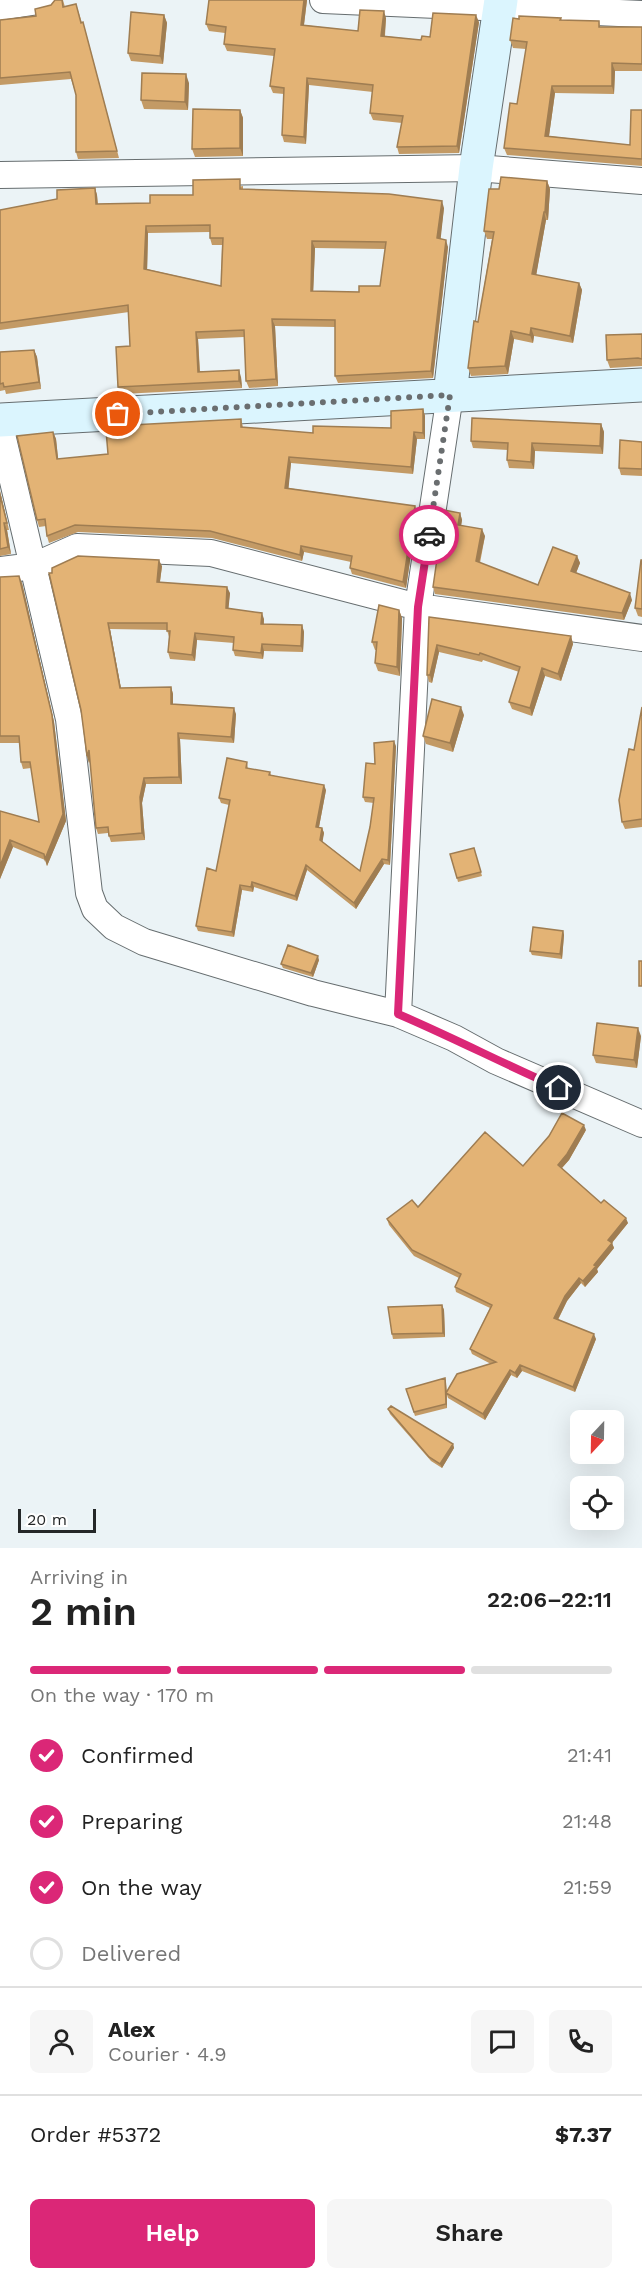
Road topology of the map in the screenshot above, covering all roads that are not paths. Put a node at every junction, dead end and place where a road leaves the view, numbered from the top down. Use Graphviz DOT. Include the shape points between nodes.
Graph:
graph roads {
  1 [pos="45,0"];
  2 [pos="323,0"];
  3 [pos="501,4"];
  4 [pos="0,7"];
  5 [pos="642,14"];
  6 [pos="476,168"];
  7 [pos="0,175"];
  8 [pos="642,181"];
  9 [pos="642,385"];
  10 [pos="450,395"];
  11 [pos="0,420"];
  12 [pos="0,426"];
  13 [pos="34,566"];
  14 [pos="0,570"];
  15 [pos="418,607"];
  16 [pos="642,638"];
  17 [pos="398,1014"];
  18 [pos="642,1124"];
  1 -- 4 [label="street"];
  2 -- 3 [label="street"];
  3 -- 5 [label="street"];
  3 -- 6 [label="main road"];
  6 -- 7 [label="street"];
  6 -- 8 [label="street"];
  6 -- 10 [label="main road"];
  9 -- 10 [label="main road"];
  10 -- 11 [label="main road"];
  10 -- 15 [label="street"];
  12 -- 13 [label="street"];
  13 -- 14 [label="street"];
  13 -- 15 [label="street" via="77,547 211,553"];
  13 -- 17 [label="street" via="69,719 89,893 95,909 114,927 144,942"];
  15 -- 16 [label="street"];
  15 -- 17 [label="street"];
  17 -- 18 [label="street"];
}
